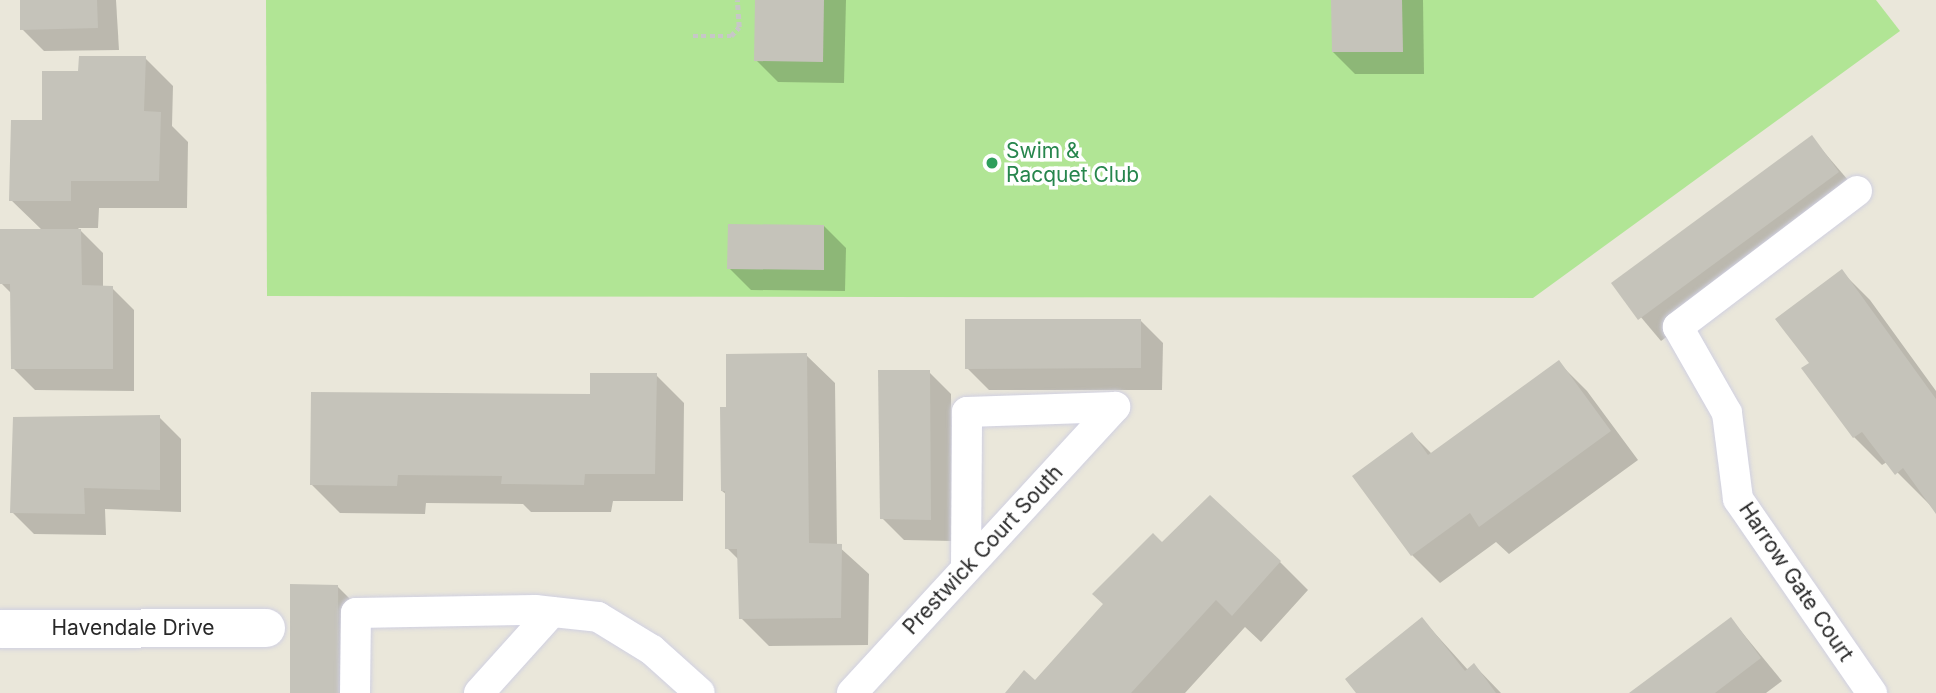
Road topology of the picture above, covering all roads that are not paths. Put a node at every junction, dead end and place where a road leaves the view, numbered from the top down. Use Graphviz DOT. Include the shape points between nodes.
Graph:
graph roads {
  1 [pos="1857,191"];
  2 [pos="966,567"];
  3 [pos="552,612"];
  4 [pos="267,628"];
  5 [pos="0,629"];
  6 [pos="355,693"];
  7 [pos="479,693"];
  8 [pos="700,693"];
  9 [pos="852,693"];
  10 [pos="1872,693"];
  1 -- 10 [label="lane, Harrow Gate Court" via="1678,327 1727,413 1738,499"];
  2 -- 2 [label="lane, Prestwick Court South" via="1115,407 967,412"];
  2 -- 9 [label="lane, Prestwick Court South"];
  3 -- 6 [label="lane" via="356,613"];
  3 -- 7 [label="lane"];
  3 -- 8 [label="lane" via="598,617 652,650"];
  4 -- 5 [label="street, Havendale Drive"];
}
